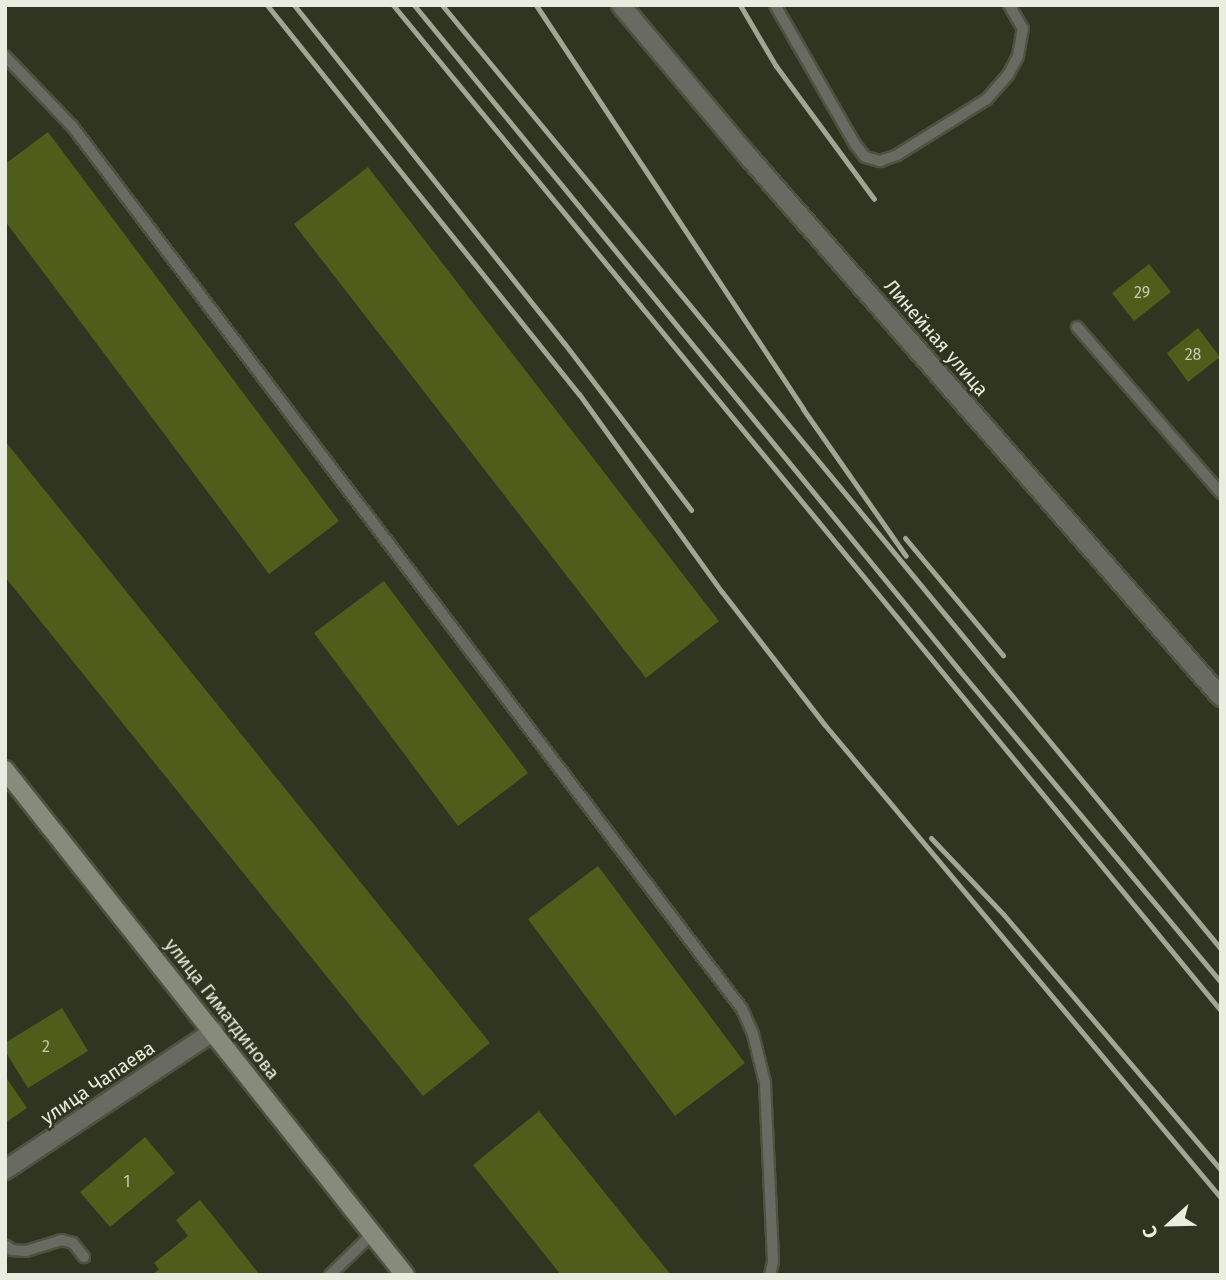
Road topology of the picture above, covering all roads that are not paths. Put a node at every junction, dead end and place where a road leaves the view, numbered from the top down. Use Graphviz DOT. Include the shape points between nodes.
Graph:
graph roads {
  1 [pos="621,5"];
  2 [pos="775,5"];
  3 [pos="1009,5"];
  4 [pos="5,56"];
  5 [pos="1077,327"];
  6 [pos="1221,493"];
  7 [pos="1221,697"];
  8 [pos="5,770"];
  9 [pos="214,1031"];
  10 [pos="5,1170"];
  11 [pos="372,1234"];
  12 [pos="5,1245"];
  13 [pos="85,1257"];
  14 [pos="330,1275"];
  15 [pos="405,1275"];
  16 [pos="770,1275"];
  1 -- 7 [label="street, Линейная улица"];
  2 -- 3 [label="lane" via="855,144 865,157 880,161 987,99 1008,75 1018,56 1023,29"];
  4 -- 16 [label="lane" via="72,126 742,1009 765,1083"];
  5 -- 6 [label="lane"];
  8 -- 9 [label="main road, улица Гиматдинова"];
  9 -- 10 [label="street, улица Чапаева"];
  9 -- 11 [label="main road, улица Гиматдинова"];
  11 -- 14 [label="lane"];
  11 -- 15 [label="main road, улица Гиматдинова"];
  12 -- 13 [label="lane" via="26,1251 62,1240 73,1242"];
}
